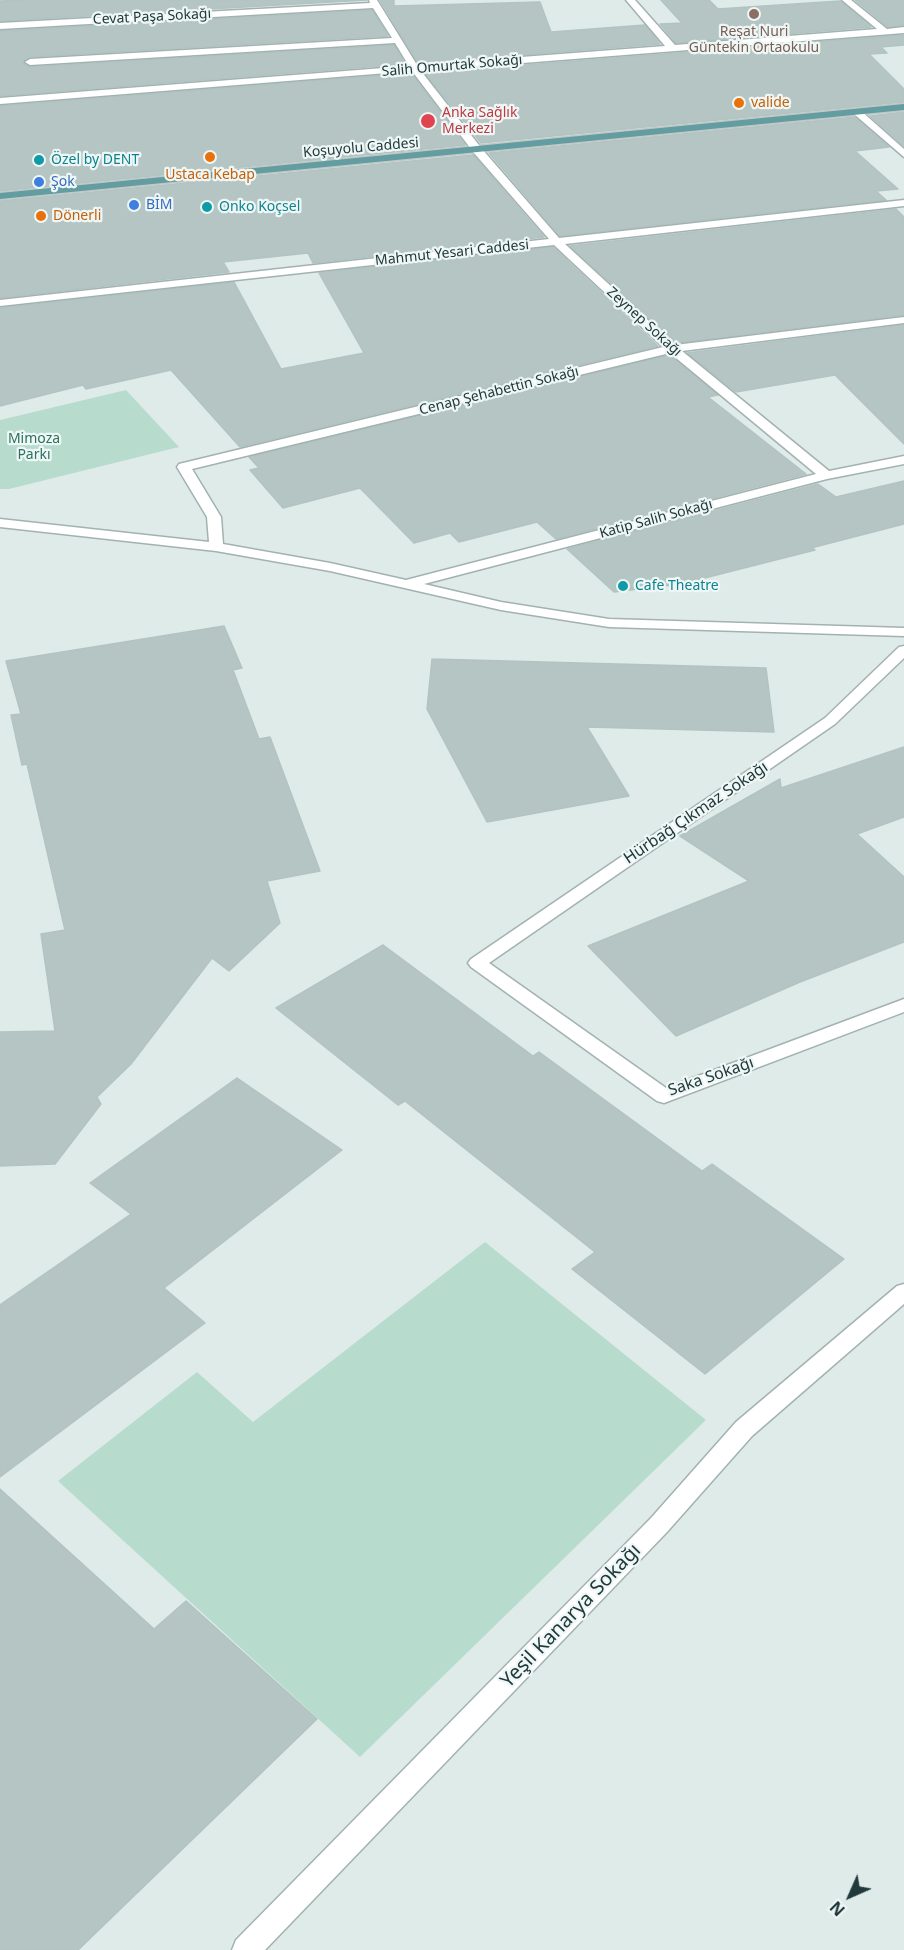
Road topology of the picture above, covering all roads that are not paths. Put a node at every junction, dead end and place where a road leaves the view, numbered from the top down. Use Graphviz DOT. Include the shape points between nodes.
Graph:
graph roads {
  1 [pos="630,0"];
  2 [pos="846,0"];
  3 [pos="374,2"];
  4 [pos="0,26"];
  5 [pos="904,30"];
  6 [pos="884,32"];
  7 [pos="398,40"];
  8 [pos="672,48"];
  9 [pos="30,62"];
  10 [pos="415,69"];
  11 [pos="0,101"];
  12 [pos="904,107"];
  13 [pos="857,112"];
  14 [pos="478,151"];
  15 [pos="904,154"];
  16 [pos="0,196"];
  17 [pos="904,203"];
  18 [pos="557,242"];
  19 [pos="0,303"];
  20 [pos="904,320"];
  21 [pos="672,349"];
  22 [pos="904,460"];
  23 [pos="826,475"];
  24 [pos="0,523"];
  25 [pos="216,547"];
  26 [pos="410,583"];
  27 [pos="904,632"];
  28 [pos="904,650"];
  29 [pos="477,963"];
  30 [pos="904,1005"];
  31 [pos="904,1292"];
  32 [pos="246,1950"];
  1 -- 8 [label="street"];
  2 -- 6 [label="street"];
  3 -- 4 [label="street, Cevat Paşa Sokağı"];
  3 -- 7 [label="street, Zeynep Sokağı"];
  5 -- 6 [label="street, Salih Omurtak Sokağı"];
  6 -- 8 [label="street, Salih Omurtak Sokağı"];
  7 -- 9 [label="street"];
  7 -- 10 [label="street, Zeynep Sokağı"];
  8 -- 10 [label="street, Salih Omurtak Sokağı"];
  10 -- 11 [label="street, Salih Omurtak Sokağı"];
  10 -- 14 [label="street, Zeynep Sokağı"];
  12 -- 13 [label="main road, Koşuyolu Caddesi"];
  13 -- 14 [label="main road, Koşuyolu Caddesi"];
  13 -- 15 [label="street"];
  14 -- 16 [label="main road, Koşuyolu Caddesi"];
  14 -- 18 [label="street, Zeynep Sokağı"];
  17 -- 18 [label="street, Mahmut Yesari Caddesi"];
  18 -- 19 [label="street, Mahmut Yesari Caddesi"];
  18 -- 21 [label="street, Zeynep Sokağı"];
  20 -- 21 [label="street, Cenap Şehabettin Sokağı"];
  21 -- 23 [label="street, Zeynep Sokağı"];
  21 -- 25 [label="street, Cenap Şehabettin Sokağı" via="184,467 214,517"];
  22 -- 23 [label="street, Katip Salih Sokağı"];
  23 -- 26 [label="street, Katip Salih Sokağı"];
  24 -- 25 [label="street"];
  25 -- 26 [label="street"];
  26 -- 27 [label="street" via="501,606 609,622"];
  28 -- 29 [label="street, Hürbağ Çıkmaz Sokağı" via="830,721"];
  29 -- 30 [label="street, Saka Sokağı" via="664,1096"];
  31 -- 32 [label="street, Yeşil Kanarya Sokağı" via="744,1429 659,1525"];
}
